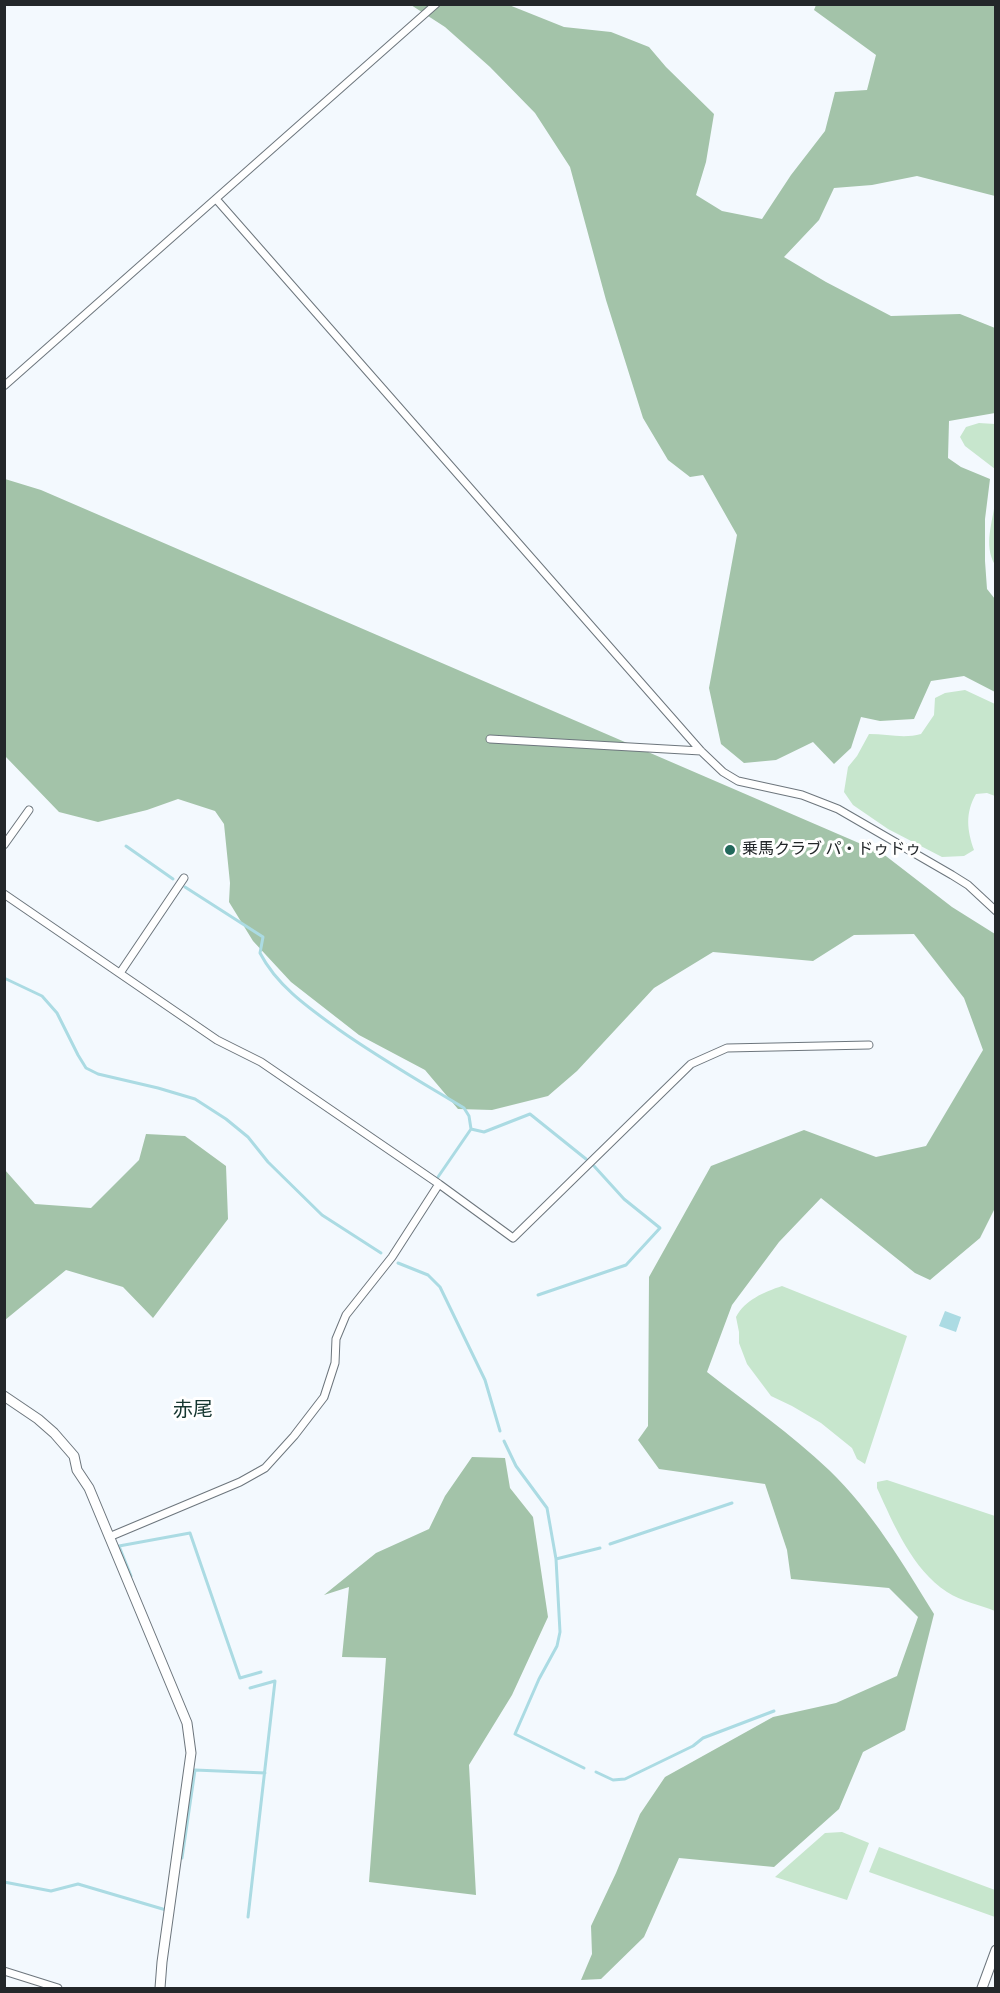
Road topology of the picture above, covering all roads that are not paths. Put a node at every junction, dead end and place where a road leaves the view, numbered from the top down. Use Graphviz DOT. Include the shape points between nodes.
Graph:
graph roads {
  1 [pos="436,4"];
  2 [pos="216,199"];
  3 [pos="4,386"];
  4 [pos="490,739"];
  5 [pos="702,752"];
  6 [pos="29,810"];
  7 [pos="4,845"];
  8 [pos="184,878"];
  9 [pos="4,894"];
  10 [pos="996,911"];
  11 [pos="120,974"];
  12 [pos="869,1045"];
  13 [pos="439,1184"];
  14 [pos="4,1396"];
  15 [pos="109,1537"];
  16 [pos="996,1950"];
  17 [pos="4,1971"];
  18 [pos="58,1989"];
  19 [pos="160,1989"];
  20 [pos="982,1989"];
  1 -- 2 [label="street"];
  2 -- 3 [label="street"];
  2 -- 5 [label="street"];
  4 -- 5 [label="street"];
  5 -- 10 [label="street" via="738,781 802,795 838,809 968,885"];
  6 -- 7 [label="street"];
  8 -- 11 [label="street"];
  9 -- 11 [label="street"];
  11 -- 13 [label="street" via="217,1040 261,1062"];
  12 -- 13 [label="street" via="727,1048 691,1064 513,1238"];
  13 -- 15 [label="street" via="392,1257 346,1315 336,1339 335,1363 324,1397 265,1467 240,1482"];
  14 -- 15 [label="street" via="46,1426 74,1456"];
  15 -- 19 [label="street" via="164,1664 190,1737 186,1799"];
  16 -- 20 [label="street"];
  17 -- 18 [label="street"];
}
